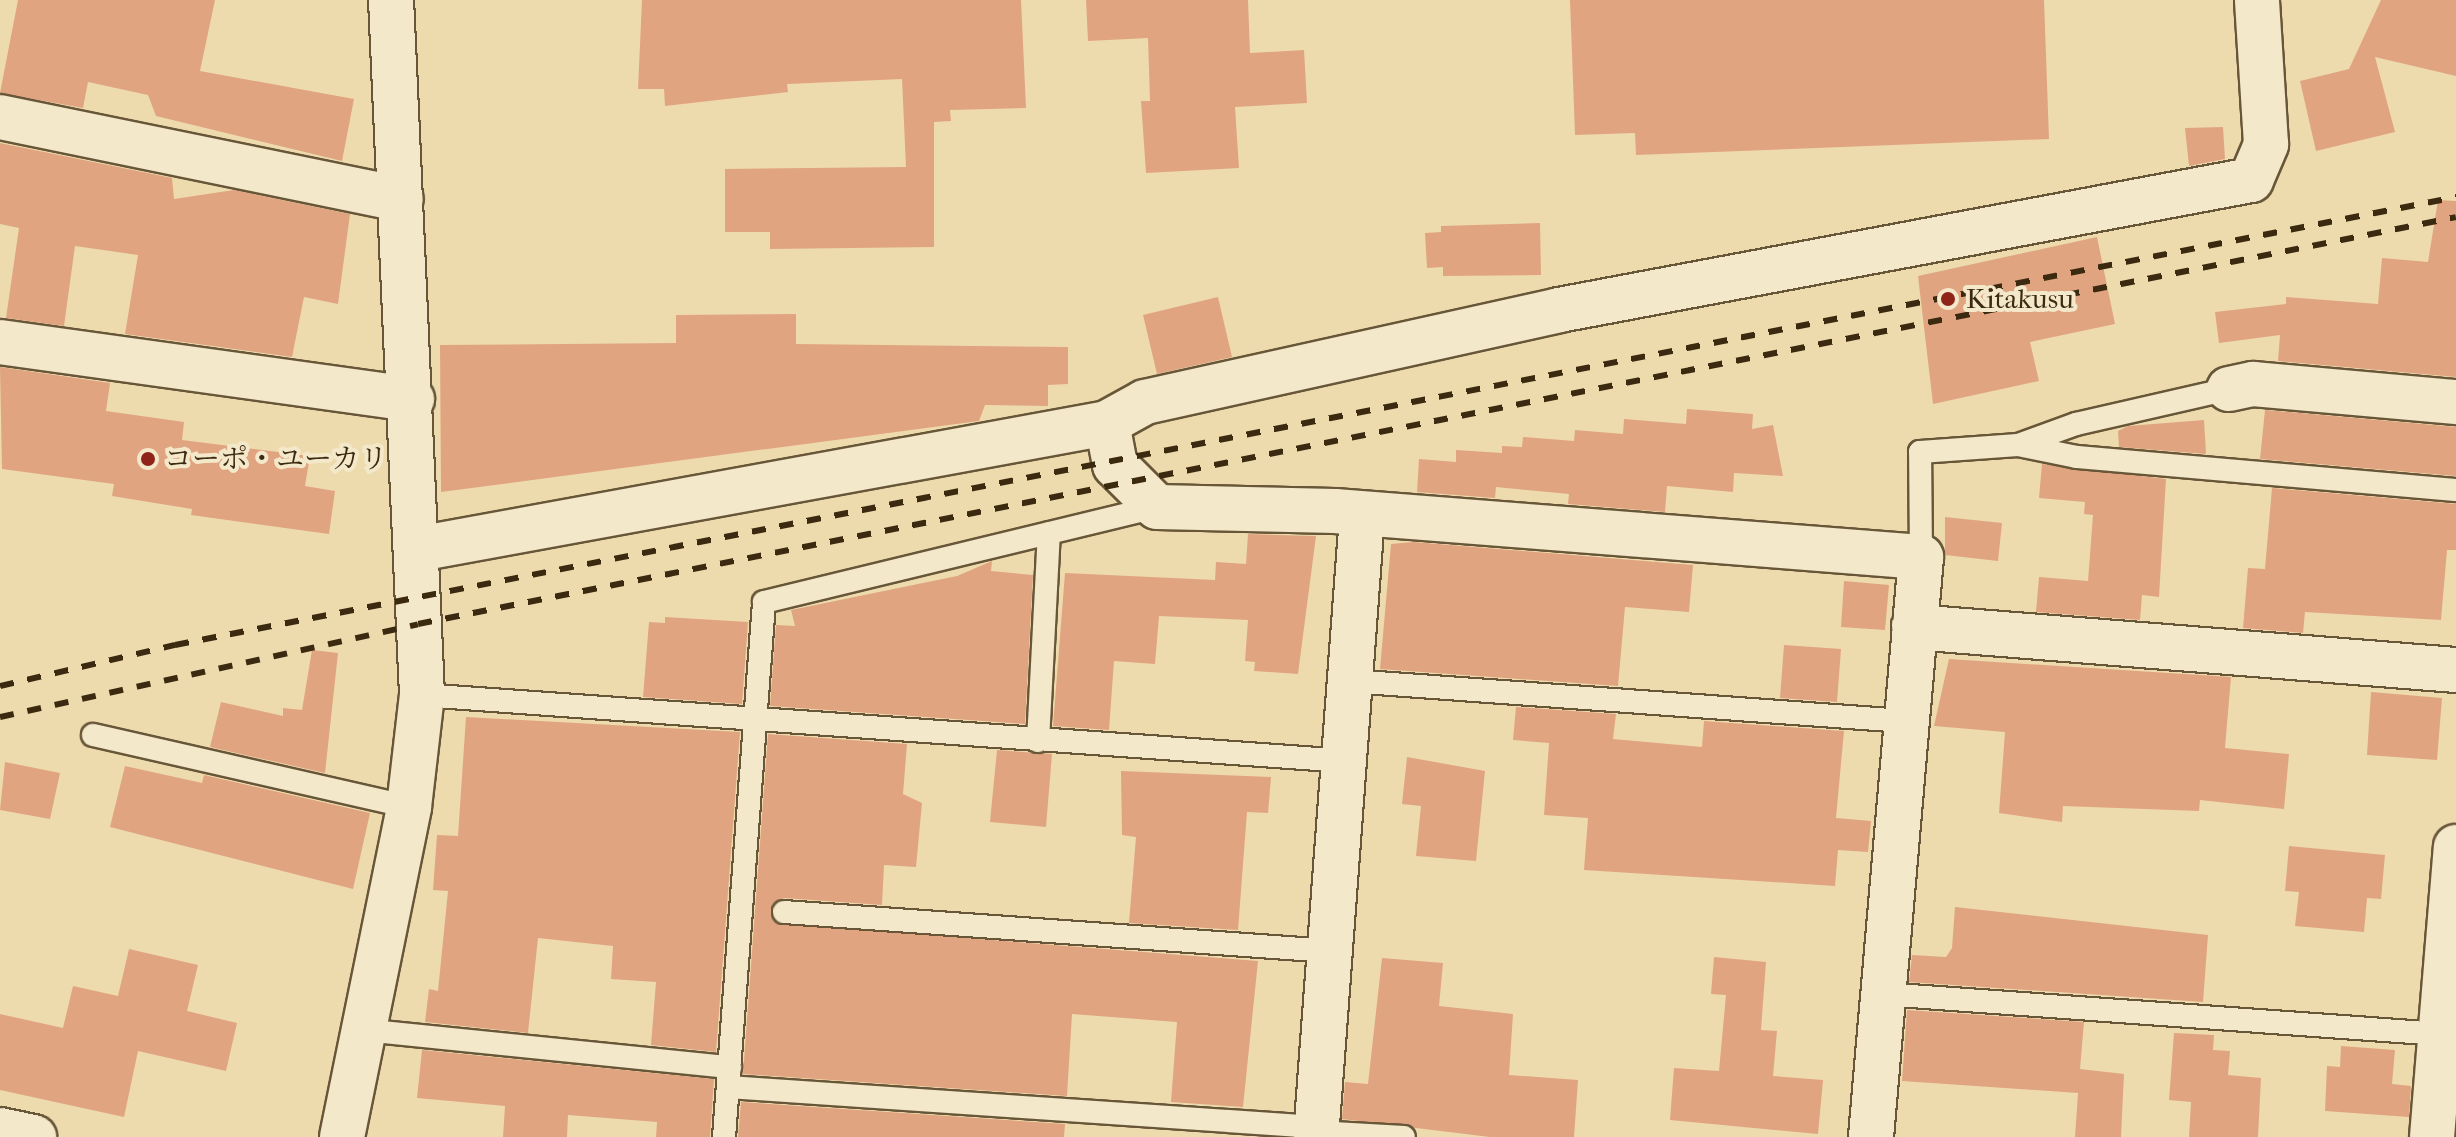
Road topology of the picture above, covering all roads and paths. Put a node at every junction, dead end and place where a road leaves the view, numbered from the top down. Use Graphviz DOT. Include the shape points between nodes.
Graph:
graph roads {
  1 [pos="2257,0"];
  2 [pos="383,2"];
  3 [pos="0,117"];
  4 [pos="401,199"];
  5 [pos="0,342"];
  6 [pos="2229,389"];
  7 [pos="412,399"];
  8 [pos="2456,402"];
  9 [pos="1107,423"];
  10 [pos="2018,445"];
  11 [pos="2456,490"];
  12 [pos="1157,507"];
  13 [pos="1362,517"];
  14 [pos="1049,533"];
  15 [pos="418,549"];
  16 [pos="1921,557"];
  17 [pos="1914,627"];
  18 [pos="2456,670"];
  19 [pos="1350,681"];
  20 [pos="422,695"];
  21 [pos="755,721"];
  22 [pos="1904,721"];
  23 [pos="93,735"];
  24 [pos="1038,741"];
  25 [pos="1344,761"];
  26 [pos="409,807"];
  27 [pos="2456,847"];
  28 [pos="784,912"];
  29 [pos="1330,951"];
  30 [pos="1883,994"];
  31 [pos="363,1030"];
  32 [pos="2444,1044"];
  33 [pos="729,1077"];
  34 [pos="0,1130"];
  35 [pos="1316,1132"];
  36 [pos="34,1137"];
  37 [pos="342,1137"];
  38 [pos="724,1137"];
  39 [pos="1404,1137"];
  40 [pos="1871,1137"];
  41 [pos="2432,1137"];
  1 -- 9 [label="street" via="2266,144 2251,180 1559,310 1145,402"];
  2 -- 4 [label="street"];
  3 -- 4 [label="street"];
  4 -- 7 [label="street"];
  5 -- 7 [label="street"];
  6 -- 8 [label="street" via="2253,384"];
  6 -- 10 [label="lane"];
  7 -- 15 [label="street"];
  9 -- 12 [label="street" via="1115,465"];
  9 -- 15 [label="street"];
  10 -- 11 [label="lane" via="2077,457"];
  10 -- 16 [label="lane" via="1920,452"];
  12 -- 13 [label="street"];
  12 -- 14 [label="lane"];
  13 -- 16 [label="street"];
  13 -- 19 [label="street"];
  14 -- 21 [label="lane" via="764,602"];
  14 -- 24 [label="lane"];
  15 -- 20 [label="street"];
  16 -- 17 [label="street"];
  17 -- 18 [label="street"];
  17 -- 22 [label="street"];
  19 -- 22 [label="lane"];
  19 -- 25 [label="street"];
  20 -- 21 [label="lane"];
  20 -- 26 [label="street"];
  21 -- 24 [label="lane"];
  21 -- 33 [label="lane"];
  22 -- 30 [label="street"];
  23 -- 26 [label="lane"];
  24 -- 25 [label="lane"];
  25 -- 29 [label="street"];
  26 -- 31 [label="street"];
  27 -- 32 [label="street"];
  28 -- 29 [label="lane"];
  29 -- 35 [label="street"];
  30 -- 32 [label="lane"];
  30 -- 40 [label="street"];
  31 -- 33 [label="lane"];
  31 -- 37 [label="street"];
  32 -- 41 [label="street"];
  33 -- 35 [label="lane"];
  33 -- 38 [label="lane"];
  34 -- 36 [label="street"];
  35 -- 39 [label="lane"];
}
